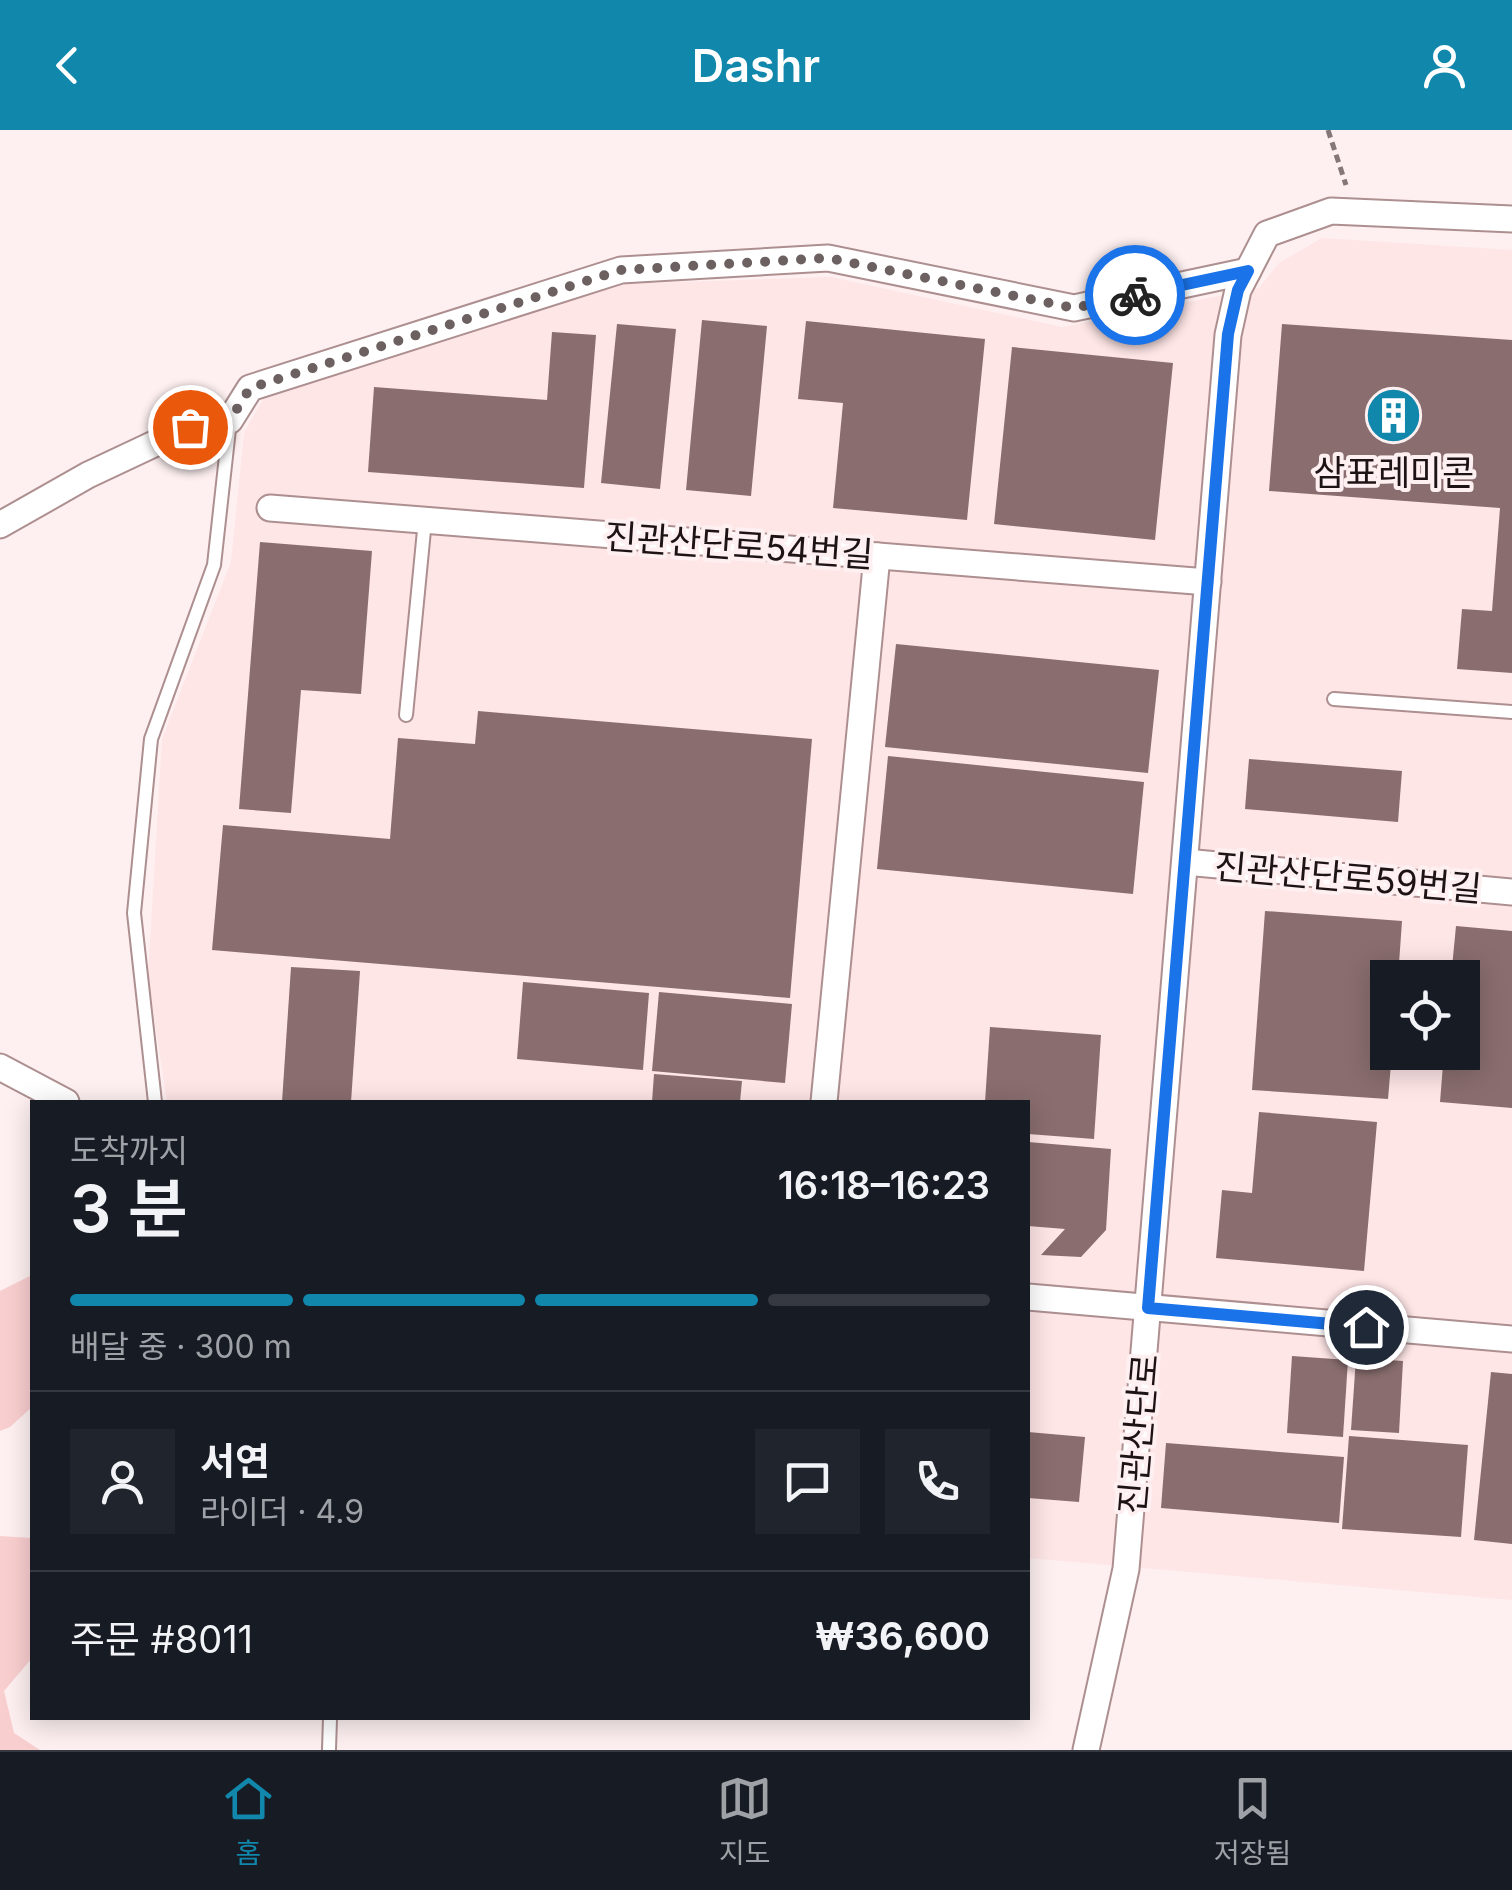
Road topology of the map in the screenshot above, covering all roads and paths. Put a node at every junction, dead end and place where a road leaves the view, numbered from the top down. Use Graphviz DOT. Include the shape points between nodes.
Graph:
graph roads {
  1 [pos="1328,130"];
  2 [pos="1355,212"];
  3 [pos="1512,219"];
  4 [pos="1248,271"];
  5 [pos="230,420"];
  6 [pos="270,508"];
  7 [pos="424,520"];
  8 [pos="0,525"];
  9 [pos="877,556"];
  10 [pos="1208,582"];
  11 [pos="1334,699"];
  12 [pos="1512,712"];
  13 [pos="406,716"];
  14 [pos="1185,862"];
  15 [pos="1512,892"];
  16 [pos="0,1067"];
  17 [pos="62,1100"];
  18 [pos="155,1100"];
  19 [pos="824,1100"];
  20 [pos="1030,1297"];
  21 [pos="1148,1308"];
  22 [pos="1512,1339"];
  23 [pos="330,1720"];
  24 [pos="329,1750"];
  25 [pos="1086,1750"];
  1 -- 2 [label="path"];
  2 -- 3 [label="street, 진관산단로"];
  2 -- 4 [label="street, 진관산단로" via="1330,210 1267,234"];
  4 -- 5 [label="street" via="1074,308 828,258 621,270 250,388"];
  4 -- 10 [label="street, 진관산단로" via="1228,334"];
  5 -- 8 [label="street" via="190,427"];
  5 -- 18 [label="lane" via="214,565 152,738 134,913"];
  6 -- 7 [label="street, 진관산단로54번길"];
  7 -- 9 [label="street, 진관산단로54번길"];
  7 -- 13 [label="lane"];
  9 -- 10 [label="street, 진관산단로54번길"];
  9 -- 19 [label="street"];
  10 -- 14 [label="street, 진관산단로"];
  11 -- 12 [label="lane"];
  14 -- 15 [label="street, 진관산단로59번길"];
  14 -- 21 [label="street, 진관산단로"];
  16 -- 17 [label="street"];
  20 -- 21 [label="street"];
  21 -- 22 [label="street"];
  21 -- 25 [label="street, 진관산단로" via="1126,1569"];
  23 -- 24 [label="lane"];
}
